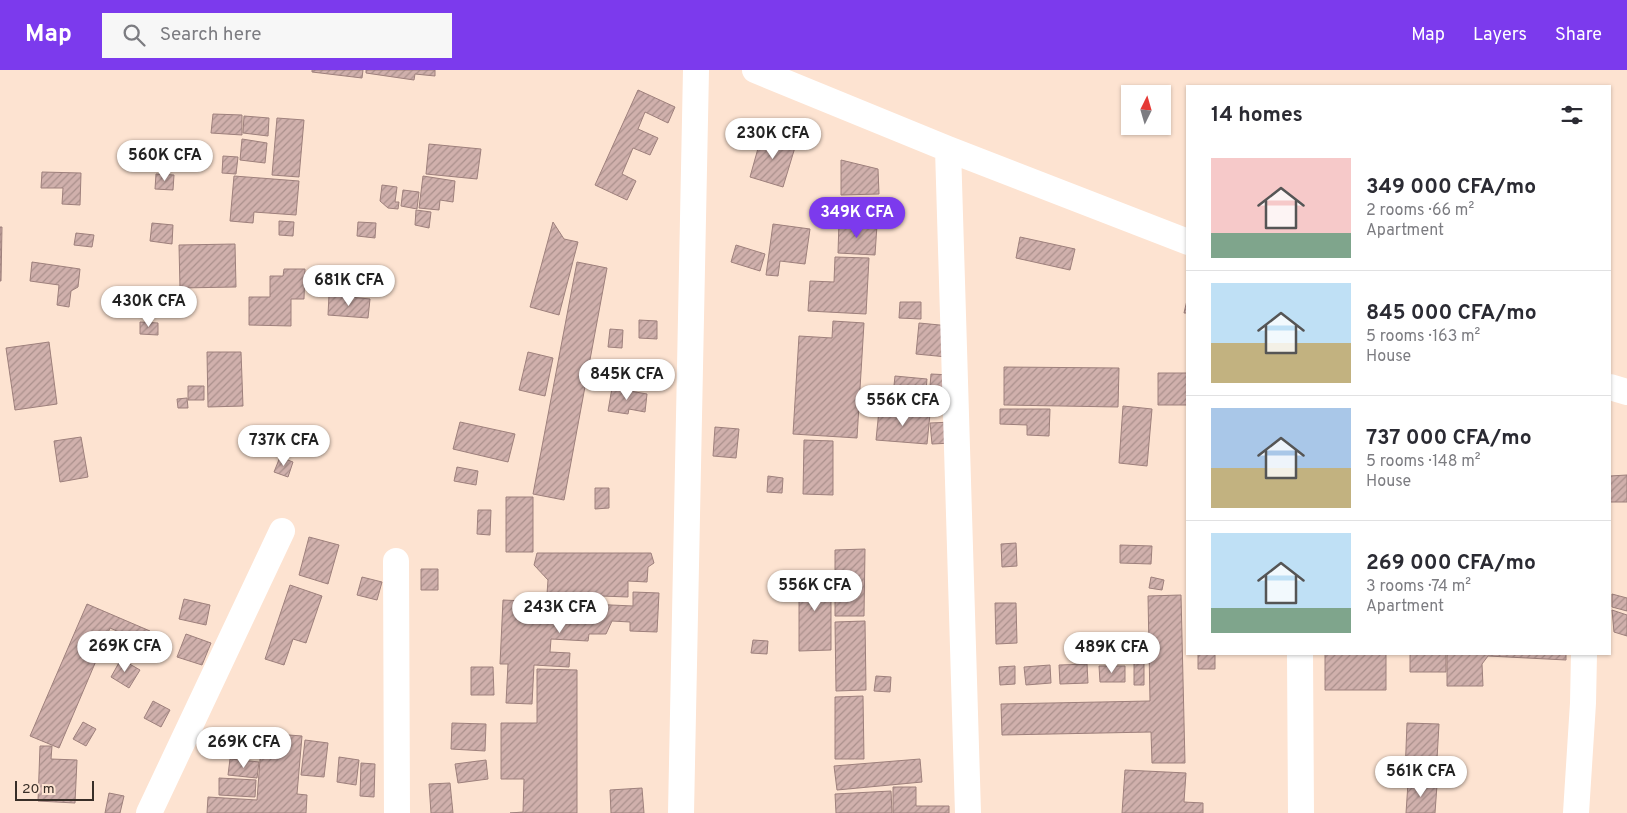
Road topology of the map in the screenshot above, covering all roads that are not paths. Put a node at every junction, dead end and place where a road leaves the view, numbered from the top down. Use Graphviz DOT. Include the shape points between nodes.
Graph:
graph roads {
  1 [pos="696,70"];
  2 [pos="755,70"];
  3 [pos="802,79"];
  4 [pos="948,149"];
  5 [pos="1186,241"];
  6 [pos="282,531"];
  7 [pos="396,561"];
  8 [pos="1300,655"];
  9 [pos="1584,655"];
  10 [pos="149,813"];
  11 [pos="397,813"];
  12 [pos="681,813"];
  13 [pos="968,813"];
  14 [pos="1301,813"];
  15 [pos="1576,813"];
  1 -- 12 [label="street"];
  2 -- 3 [label="street"];
  3 -- 4 [label="street"];
  4 -- 5 [label="street"];
  4 -- 13 [label="street"];
  6 -- 10 [label="street"];
  7 -- 11 [label="street"];
  8 -- 14 [label="street"];
  9 -- 15 [label="street"];
}
